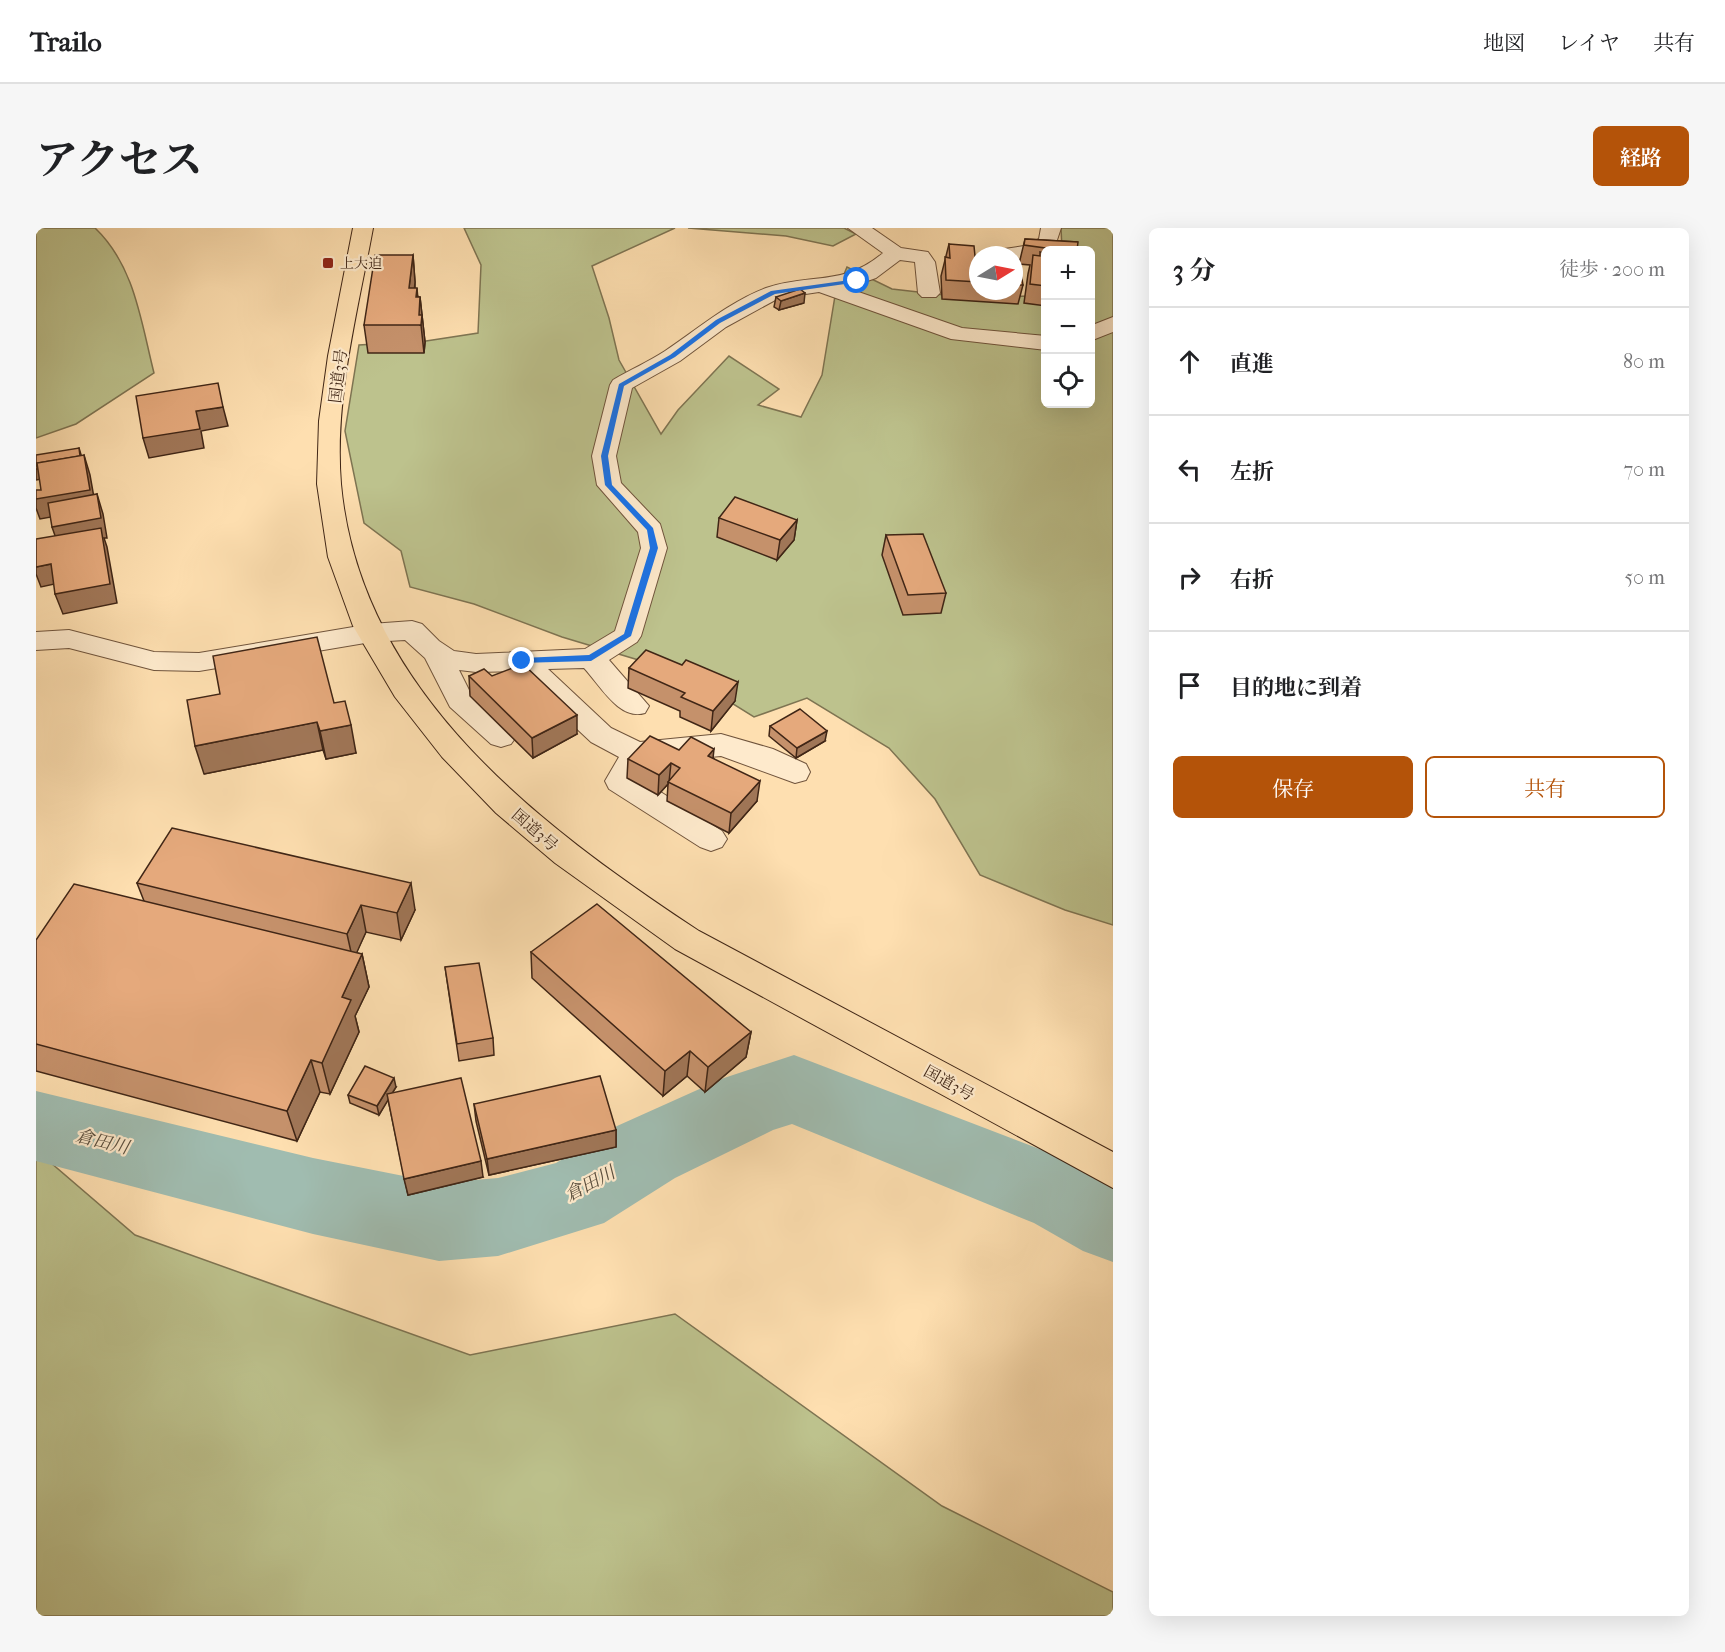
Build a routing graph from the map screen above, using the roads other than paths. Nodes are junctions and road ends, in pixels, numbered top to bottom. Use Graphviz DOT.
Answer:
graph roads {
  1 [pos="363,228"];
  2 [pos="858,228"];
  3 [pos="1051,228"];
  4 [pos="1023,252"];
  5 [pos="896,253"];
  6 [pos="921,256"];
  7 [pos="944,256"];
  8 [pos="820,285"];
  9 [pos="930,293"];
  10 [pos="1113,324"];
  11 [pos="1095,333"];
  12 [pos="1041,342"];
  13 [pos="371,633"];
  14 [pos="36,641"];
  15 [pos="436,652"];
  16 [pos="591,658"];
  17 [pos="522,661"];
  18 [pos="635,706"];
  19 [pos="501,738"];
  20 [pos="636,753"];
  21 [pos="795,772"];
  22 [pos="711,839"];
  23 [pos="1113,1171"];
  1 -- 13 [label="highway, 国道3号"];
  2 -- 5 [label="street"];
  3 -- 4 [label="street"];
  5 -- 6 [label="street"];
  5 -- 8 [label="street"];
  6 -- 7 [label="street"];
  6 -- 9 [label="street"];
  8 -- 12 [label="street"];
  8 -- 16 [label="street"];
  10 -- 11 [label="street"];
  13 -- 14 [label="street"];
  13 -- 15 [label="street"];
  13 -- 23 [label="highway, 国道3号"];
  15 -- 17 [label="street"];
  15 -- 19 [label="street"];
  16 -- 17 [label="street"];
  16 -- 18 [label="street"];
  17 -- 20 [label="street"];
  20 -- 21 [label="street"];
  20 -- 22 [label="street"];
}
